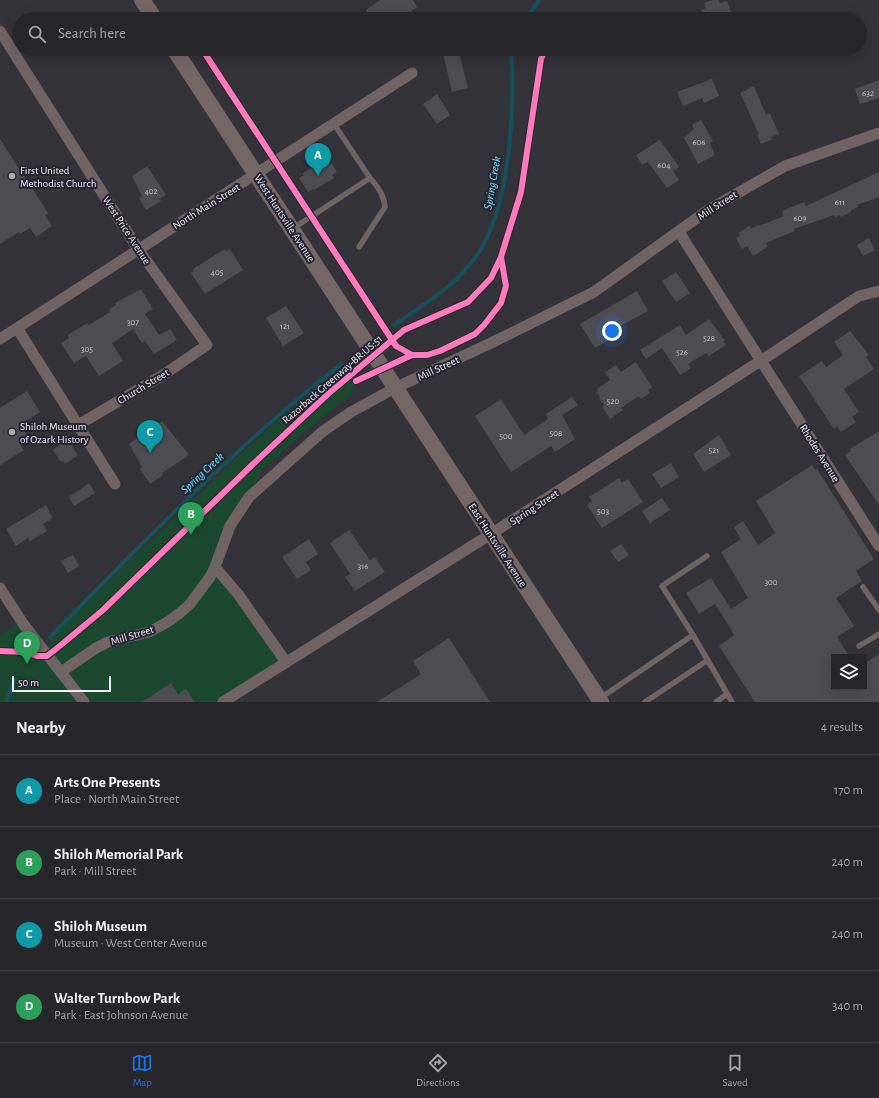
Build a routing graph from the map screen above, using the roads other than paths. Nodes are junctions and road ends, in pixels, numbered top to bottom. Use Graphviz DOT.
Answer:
graph roads {
  1 [pos="142,0"];
  2 [pos="150,12"];
  3 [pos="0,31"];
  4 [pos="12,50"];
  5 [pos="16,56"];
  6 [pos="179,56"];
  7 [pos="412,73"];
  8 [pos="334,124"];
  9 [pos="879,133"];
  10 [pos="257,173"];
  11 [pos="370,178"];
  12 [pos="292,229"];
  13 [pos="679,232"];
  14 [pos="359,247"];
  15 [pos="138,249"];
  16 [pos="879,291"];
  17 [pos="17,328"];
  18 [pos="0,339"];
  19 [pos="207,346"];
  20 [pos="762,360"];
  21 [pos="395,388"];
  22 [pos="78,425"];
  23 [pos="115,484"];
  24 [pos="491,534"];
  25 [pos="879,546"];
  26 [pos="706,556"];
  27 [pos="215,567"];
  28 [pos="863,587"];
  29 [pos="0,588"];
  30 [pos="879,610"];
  31 [pos="879,634"];
  32 [pos="693,635"];
  33 [pos="859,646"];
  34 [pos="708,660"];
  35 [pos="286,662"];
  36 [pos="61,672"];
  37 [pos="727,694"];
  38 [pos="600,700"];
  39 [pos="84,702"];
  40 [pos="223,702"];
  41 [pos="645,702"];
  42 [pos="716,702"];
  43 [pos="732,702"];
  1 -- 2 [label="main road"];
  3 -- 4 [label="street, West Price Avenue"];
  5 -- 15 [label="street, West Price Avenue"];
  6 -- 10 [label="main road, West Huntsville Avenue"];
  7 -- 8 [label="street, North Main Street"];
  8 -- 10 [label="street, North Main Street"];
  8 -- 11 [label="lane"];
  9 -- 13 [label="street, Mill Street"];
  10 -- 12 [label="main road, West Huntsville Avenue"];
  10 -- 15 [label="street, North Main Street"];
  11 -- 12 [label="lane"];
  11 -- 14 [label="lane"];
  12 -- 21 [label="main road, West Huntsville Avenue"];
  13 -- 20 [label="street, Rhodes Avenue"];
  13 -- 21 [label="street, Mill Street"];
  15 -- 17 [label="street, North Main Street"];
  15 -- 19 [label="street, West Price Avenue"];
  16 -- 20 [label="street"];
  17 -- 18 [label="street, North Main Street"];
  17 -- 22 [label="street"];
  19 -- 22 [label="street, Church Street"];
  20 -- 24 [label="street, Spring Street"];
  20 -- 25 [label="street, Rhodes Avenue"];
  21 -- 24 [label="main road, East Huntsville Avenue"];
  21 -- 27 [label="street, Mill Street"];
  22 -- 23 [label="street"];
  24 -- 35 [label="street, Spring Street"];
  24 -- 38 [label="main road, East Huntsville Avenue"];
  26 -- 32 [label="lane"];
  27 -- 35 [label="street"];
  27 -- 36 [label="street, Mill Street"];
  28 -- 30 [label="lane"];
  29 -- 36 [label="street"];
  31 -- 33 [label="lane"];
  32 -- 34 [label="lane"];
  32 -- 38 [label="lane"];
  34 -- 37 [label="lane"];
  34 -- 41 [label="lane"];
  35 -- 40 [label="street, Spring Street"];
  36 -- 39 [label="street"];
  37 -- 42 [label="lane"];
  37 -- 43 [label="lane"];
}
